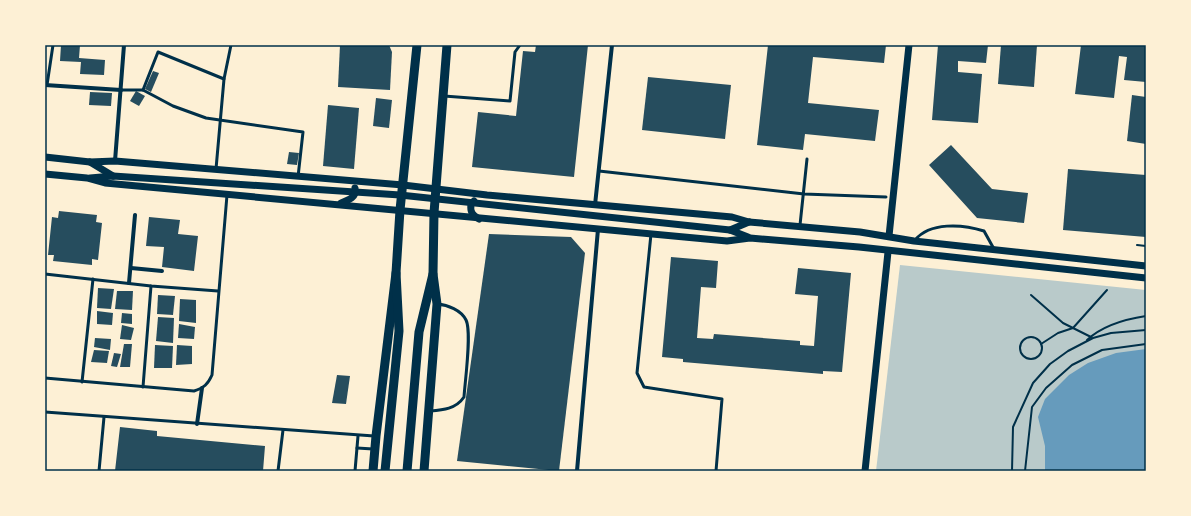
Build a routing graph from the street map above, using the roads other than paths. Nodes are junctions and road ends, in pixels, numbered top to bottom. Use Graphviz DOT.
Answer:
graph roads {
  1 [pos="53,45"];
  2 [pos="124,45"];
  3 [pos="231,45"];
  4 [pos="417,45"];
  5 [pos="447,45"];
  6 [pos="520,45"];
  7 [pos="612,45"];
  8 [pos="909,45"];
  9 [pos="224,79"];
  10 [pos="46,85"];
  11 [pos="122,90"];
  12 [pos="143,90"];
  13 [pos="443,96"];
  14 [pos="219,120"];
  15 [pos="45,157"];
  16 [pos="807,160"];
  17 [pos="115,161"];
  18 [pos="90,162"];
  19 [pos="216,169"];
  20 [pos="599,172"];
  21 [pos="45,174"];
  22 [pos="114,176"];
  23 [pos="298,177"];
  24 [pos="87,178"];
  25 [pos="348,181"];
  26 [pos="403,185"];
  27 [pos="437,189"];
  28 [pos="804,194"];
  29 [pos="227,195"];
  30 [pos="486,195"];
  31 [pos="886,197"];
  32 [pos="338,204"];
  33 [pos="596,205"];
  34 [pos="400,210"];
  35 [pos="434,213"];
  36 [pos="135,215"];
  37 [pos="480,219"];
  38 [pos="749,222"];
  39 [pos="800,225"];
  40 [pos="598,229"];
  41 [pos="730,230"];
  42 [pos="651,234"];
  43 [pos="889,236"];
  44 [pos="750,238"];
  45 [pos="914,241"];
  46 [pos="995,250"];
  47 [pos="888,252"];
  48 [pos="1146,266"];
  49 [pos="130,268"];
  50 [pos="162,271"];
  51 [pos="396,273"];
  52 [pos="45,274"];
  53 [pos="433,274"];
  54 [pos="1146,278"];
  55 [pos="93,280"];
  56 [pos="129,283"];
  57 [pos="151,286"];
  58 [pos="218,290"];
  59 [pos="437,304"];
  60 [pos="45,378"];
  61 [pos="82,382"];
  62 [pos="143,387"];
  63 [pos="202,388"];
  64 [pos="45,412"];
  65 [pos="429,412"];
  66 [pos="104,417"];
  67 [pos="197,424"];
  68 [pos="283,430"];
  69 [pos="358,436"];
  70 [pos="376,436"];
  71 [pos="357,448"];
  72 [pos="375,449"];
  73 [pos="99,471"];
  74 [pos="278,471"];
  75 [pos="355,471"];
  76 [pos="374,471"];
  77 [pos="385,471"];
  78 [pos="407,471"];
  79 [pos="424,471"];
  80 [pos="577,471"];
  81 [pos="716,471"];
  82 [pos="865,471"];
  1 -- 10 [label="lane"];
  2 -- 11 [label="street"];
  3 -- 9 [label="lane"];
  4 -- 26 [label="main road"];
  5 -- 13 [label="main road"];
  6 -- 13 [label="lane"];
  7 -- 20 [label="street"];
  8 -- 43 [label="street"];
  9 -- 12 [label="lane"];
  9 -- 14 [label="lane"];
  10 -- 11 [label="street"];
  11 -- 12 [label="lane"];
  11 -- 17 [label="street"];
  12 -- 14 [label="lane"];
  13 -- 27 [label="main road"];
  14 -- 19 [label="lane"];
  14 -- 23 [label="lane"];
  15 -- 18 [label="street"];
  16 -- 28 [label="lane"];
  17 -- 18 [label="street"];
  17 -- 19 [label="street"];
  18 -- 22 [label="street"];
  19 -- 23 [label="street"];
  20 -- 28 [label="lane"];
  20 -- 33 [label="street"];
  21 -- 24 [label="street"];
  22 -- 24 [label="street"];
  22 -- 41 [label="street"];
  23 -- 25 [label="street"];
  24 -- 29 [label="street"];
  25 -- 26 [label="street"];
  25 -- 32 [label="street"];
  26 -- 27 [label="street"];
  26 -- 34 [label="main road"];
  27 -- 30 [label="street"];
  27 -- 35 [label="main road"];
  28 -- 31 [label="lane"];
  28 -- 39 [label="lane"];
  29 -- 32 [label="street"];
  29 -- 58 [label="lane"];
  30 -- 33 [label="street"];
  30 -- 37 [label="street"];
  32 -- 34 [label="street"];
  33 -- 38 [label="street"];
  34 -- 35 [label="street"];
  34 -- 51 [label="main road"];
  35 -- 37 [label="street"];
  35 -- 53 [label="main road"];
  36 -- 49 [label="street"];
  37 -- 40 [label="street"];
  38 -- 39 [label="street"];
  38 -- 41 [label="street"];
  39 -- 43 [label="street"];
  40 -- 42 [label="street"];
  40 -- 80 [label="street"];
  41 -- 44 [label="street"];
  42 -- 44 [label="street"];
  42 -- 81 [label="lane"];
  43 -- 45 [label="street"];
  44 -- 47 [label="street"];
  45 -- 46 [label="street"];
  45 -- 46 [label="lane"];
  46 -- 48 [label="street"];
  47 -- 54 [label="street"];
  47 -- 82 [label="street"];
  49 -- 50 [label="street"];
  49 -- 56 [label="street"];
  51 -- 70 [label="main road"];
  51 -- 77 [label="main road"];
  52 -- 55 [label="lane"];
  53 -- 59 [label="main road"];
  53 -- 78 [label="main road"];
  55 -- 56 [label="lane"];
  55 -- 61 [label="lane"];
  56 -- 57 [label="lane"];
  57 -- 58 [label="lane"];
  57 -- 62 [label="lane"];
  58 -- 63 [label="lane"];
  59 -- 65 [label="main road"];
  59 -- 65 [label="lane"];
  60 -- 61 [label="lane"];
  61 -- 62 [label="lane"];
  62 -- 63 [label="lane"];
  63 -- 67 [label="street"];
  64 -- 66 [label="lane"];
  65 -- 79 [label="main road"];
  66 -- 67 [label="lane"];
  66 -- 73 [label="lane"];
  67 -- 68 [label="lane"];
  68 -- 69 [label="lane"];
  68 -- 74 [label="lane"];
  69 -- 70 [label="lane"];
  69 -- 71 [label="lane"];
  70 -- 72 [label="main road"];
  71 -- 72 [label="lane"];
  71 -- 75 [label="lane"];
  72 -- 76 [label="main road"];
}
